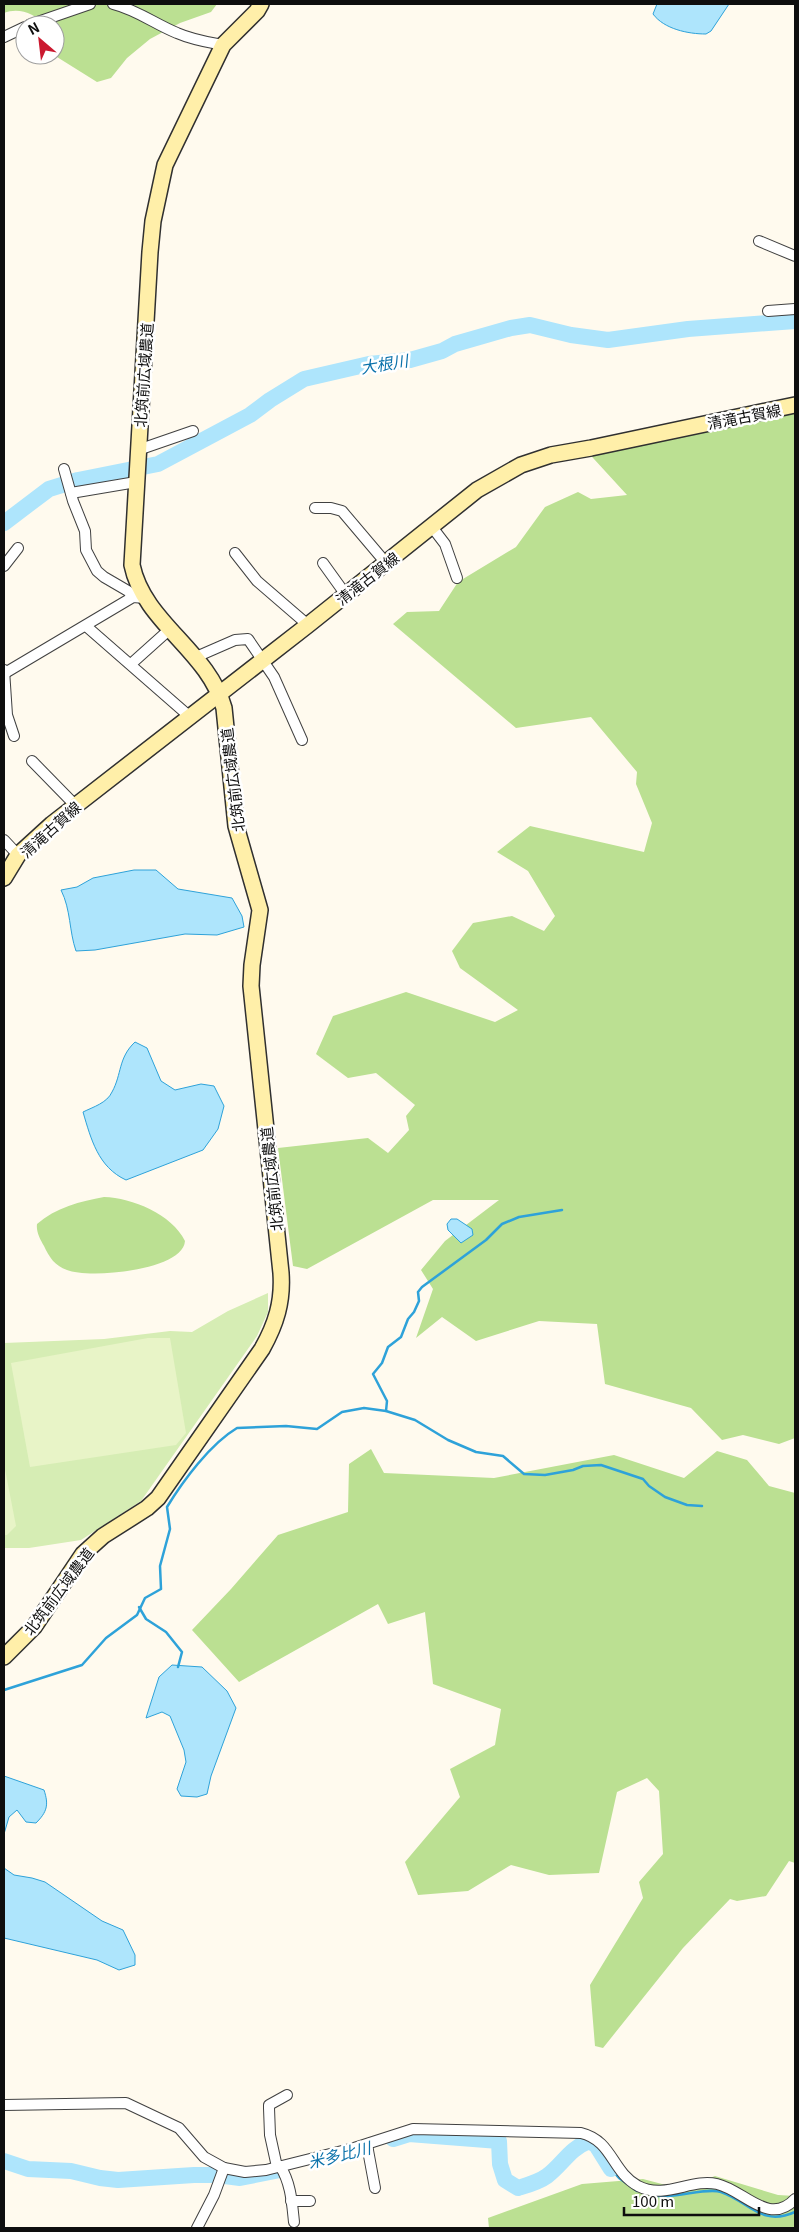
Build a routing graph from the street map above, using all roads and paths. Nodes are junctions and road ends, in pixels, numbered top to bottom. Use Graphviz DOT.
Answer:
graph roads {
  1 [pos="90,4"];
  2 [pos="113,4"];
  3 [pos="261,4"];
  4 [pos="58,15"];
  5 [pos="223,44"];
  6 [pos="758,241"];
  7 [pos="795,256"];
  8 [pos="795,309"];
  9 [pos="768,311"];
  10 [pos="795,405"];
  11 [pos="193,431"];
  12 [pos="138,450"];
  13 [pos="64,468"];
  14 [pos="136,478"];
  15 [pos="71,493"];
  16 [pos="315,508"];
  17 [pos="432,527"];
  18 [pos="18,548"];
  19 [pos="235,553"];
  20 [pos="323,563"];
  21 [pos="386,563"];
  22 [pos="4,566"];
  23 [pos="457,578"];
  24 [pos="346,595"];
  25 [pos="139,597"];
  26 [pos="308,625"];
  27 [pos="86,626"];
  28 [pos="170,628"];
  29 [pos="196,658"];
  30 [pos="263,660"];
  31 [pos="131,664"];
  32 [pos="4,672"];
  33 [pos="220,693"];
  34 [pos="190,716"];
  35 [pos="14,736"];
  36 [pos="302,740"];
  37 [pos="32,761"];
  38 [pos="75,805"];
  39 [pos="4,840"];
  40 [pos="18,855"];
  41 [pos="4,878"];
  42 [pos="4,1657"];
  43 [pos="287,2095"];
  44 [pos="4,2105"];
  45 [pos="367,2144"];
  46 [pos="278,2167"];
  47 [pos="224,2168"];
  48 [pos="375,2188"];
  49 [pos="795,2199"];
  50 [pos="291,2201"];
  51 [pos="310,2201"];
  52 [pos="294,2222"];
  53 [pos="197,2228"];
  1 -- 4 [label="street"];
  2 -- 5 [label="street"];
  3 -- 5 [label="street, 北筑前広域農道"];
  5 -- 12 [label="street, 北筑前広域農道"];
  6 -- 7 [label="street"];
  8 -- 9 [label="street"];
  10 -- 17 [label="street, 清滝古賀線"];
  11 -- 12 [label="street"];
  12 -- 14 [label="street, 北筑前広域農道"];
  13 -- 15 [label="street"];
  14 -- 15 [label="street"];
  14 -- 25 [label="street, 北筑前広域農道"];
  15 -- 25 [label="street"];
  16 -- 21 [label="street"];
  17 -- 21 [label="street, 清滝古賀線"];
  17 -- 23 [label="street"];
  18 -- 22 [label="street"];
  19 -- 26 [label="street"];
  20 -- 24 [label="street"];
  21 -- 24 [label="street, 清滝古賀線"];
  24 -- 26 [label="street, 清滝古賀線"];
  25 -- 27 [label="street"];
  25 -- 28 [label="street, 北筑前広域農道"];
  26 -- 30 [label="street, 清滝古賀線"];
  27 -- 31 [label="street"];
  27 -- 32 [label="street"];
  28 -- 29 [label="street, 北筑前広域農道"];
  28 -- 31 [label="street"];
  29 -- 30 [label="street"];
  29 -- 33 [label="street, 北筑前広域農道"];
  30 -- 33 [label="street, 清滝古賀線"];
  30 -- 36 [label="street"];
  31 -- 34 [label="street"];
  32 -- 35 [label="street"];
  33 -- 34 [label="street, 清滝古賀線"];
  33 -- 42 [label="street, 北筑前広域農道"];
  34 -- 38 [label="street, 清滝古賀線"];
  37 -- 38 [label="street"];
  38 -- 40 [label="street, 清滝古賀線"];
  39 -- 40 [label="street"];
  40 -- 41 [label="street, 清滝古賀線"];
  43 -- 46 [label="street"];
  44 -- 47 [label="street"];
  45 -- 46 [label="street"];
  45 -- 48 [label="street"];
  45 -- 49 [label="street"];
  46 -- 47 [label="street"];
  46 -- 50 [label="street"];
  47 -- 53 [label="street"];
  50 -- 51 [label="street"];
  50 -- 52 [label="street"];
}
